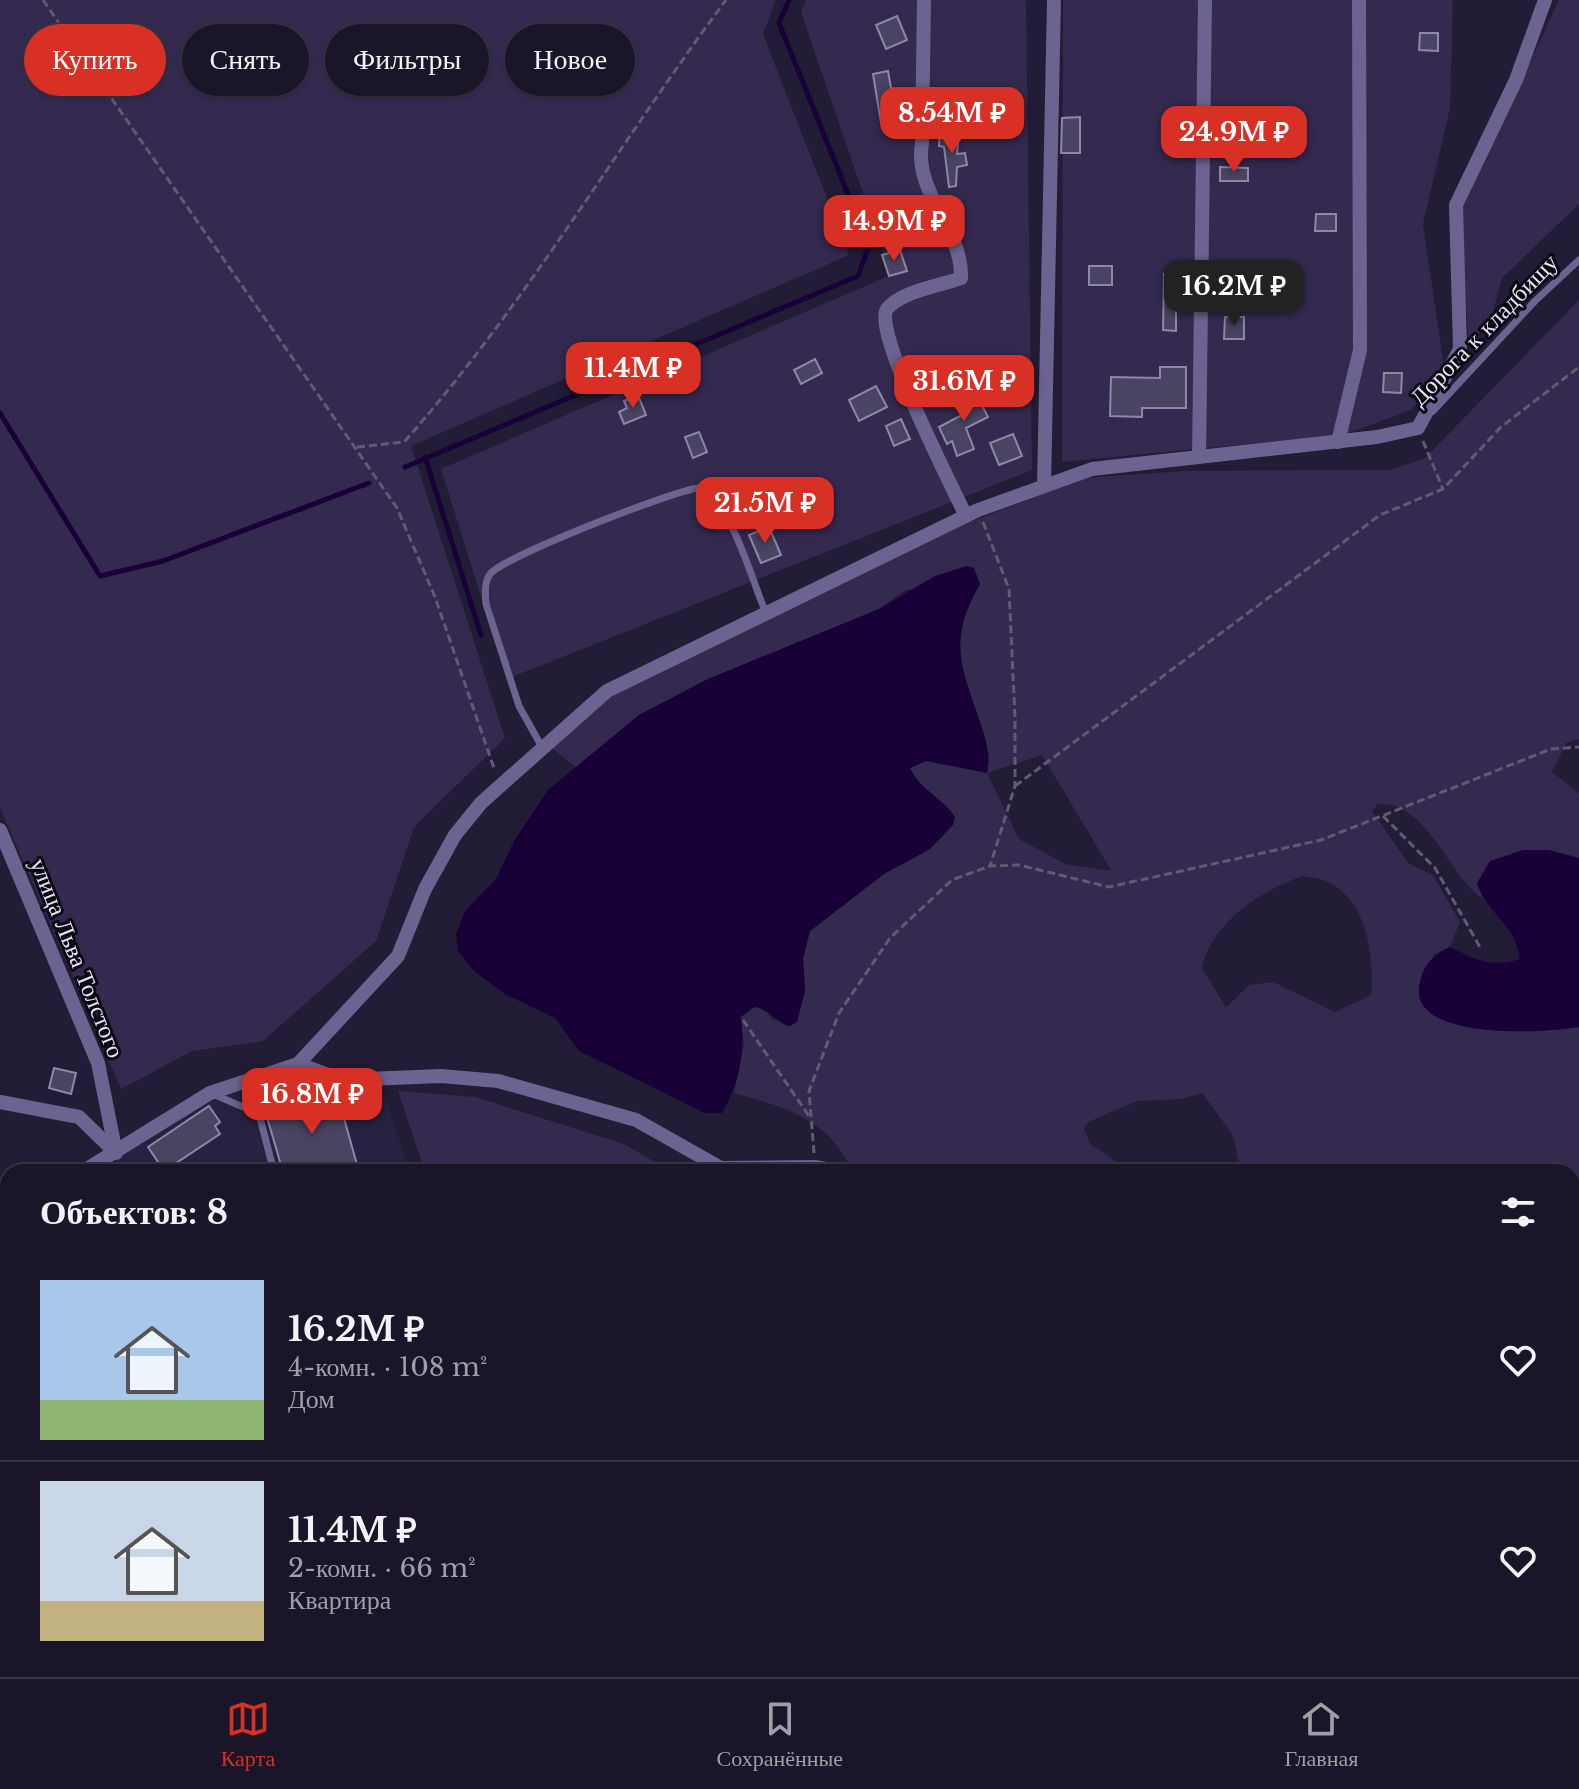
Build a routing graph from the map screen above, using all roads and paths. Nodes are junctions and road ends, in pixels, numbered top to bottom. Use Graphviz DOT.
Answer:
graph roads {
  1 [pos="43,0"];
  2 [pos="726,0"];
  3 [pos="924,0"];
  4 [pos="1054,0"];
  5 [pos="1205,0"];
  6 [pos="1359,0"];
  7 [pos="1545,0"];
  8 [pos="1579,260"];
  9 [pos="1579,367"];
  10 [pos="1418,428"];
  11 [pos="1338,442"];
  12 [pos="357,447"];
  13 [pos="1199,457"];
  14 [pos="1044,486"];
  15 [pos="1443,489"];
  16 [pos="972,513"];
  17 [pos="766,613"];
  18 [pos="1579,747"];
  19 [pos="543,749"];
  20 [pos="1015,786"];
  21 [pos="502,787"];
  22 [pos="1383,816"];
  23 [pos="0,830"];
  24 [pos="5,848"];
  25 [pos="990,866"];
  26 [pos="1481,949"];
  27 [pos="743,1020"];
  28 [pos="298,1064"];
  29 [pos="210,1093"];
  30 [pos="0,1102"];
  31 [pos="811,1120"];
  32 [pos="116,1153"];
  33 [pos="96,1164"];
  34 [pos="272,1164"];
  35 [pos="714,1164"];
  36 [pos="815,1164"];
  1 -- 12 [label="path"];
  2 -- 12 [label="path"];
  3 -- 16 [label="street"];
  4 -- 14 [label="street"];
  5 -- 13 [label="street"];
  6 -- 11 [label="street"];
  7 -- 10 [label="street"];
  8 -- 10 [label="lane, Дорога к кладбищу"];
  9 -- 15 [label="path"];
  10 -- 11 [label="street"];
  10 -- 15 [label="path"];
  11 -- 13 [label="street"];
  12 -- 21 [label="path"];
  13 -- 14 [label="street"];
  14 -- 16 [label="street"];
  15 -- 20 [label="path"];
  16 -- 17 [label="street"];
  16 -- 20 [label="path"];
  17 -- 19 [label="street"];
  17 -- 19 [label="lane"];
  18 -- 22 [label="path"];
  19 -- 21 [label="street"];
  20 -- 25 [label="path"];
  21 -- 28 [label="street"];
  22 -- 25 [label="path"];
  22 -- 26 [label="path"];
  23 -- 24 [label="street, улица Льва Толстого"];
  24 -- 32 [label="street, улица Льва Толстого"];
  25 -- 31 [label="path"];
  27 -- 31 [label="path"];
  28 -- 29 [label="street"];
  28 -- 35 [label="street"];
  29 -- 32 [label="street"];
  29 -- 34 [label="lane"];
  30 -- 32 [label="street"];
  31 -- 36 [label="path"];
  32 -- 33 [label="street"];
}
